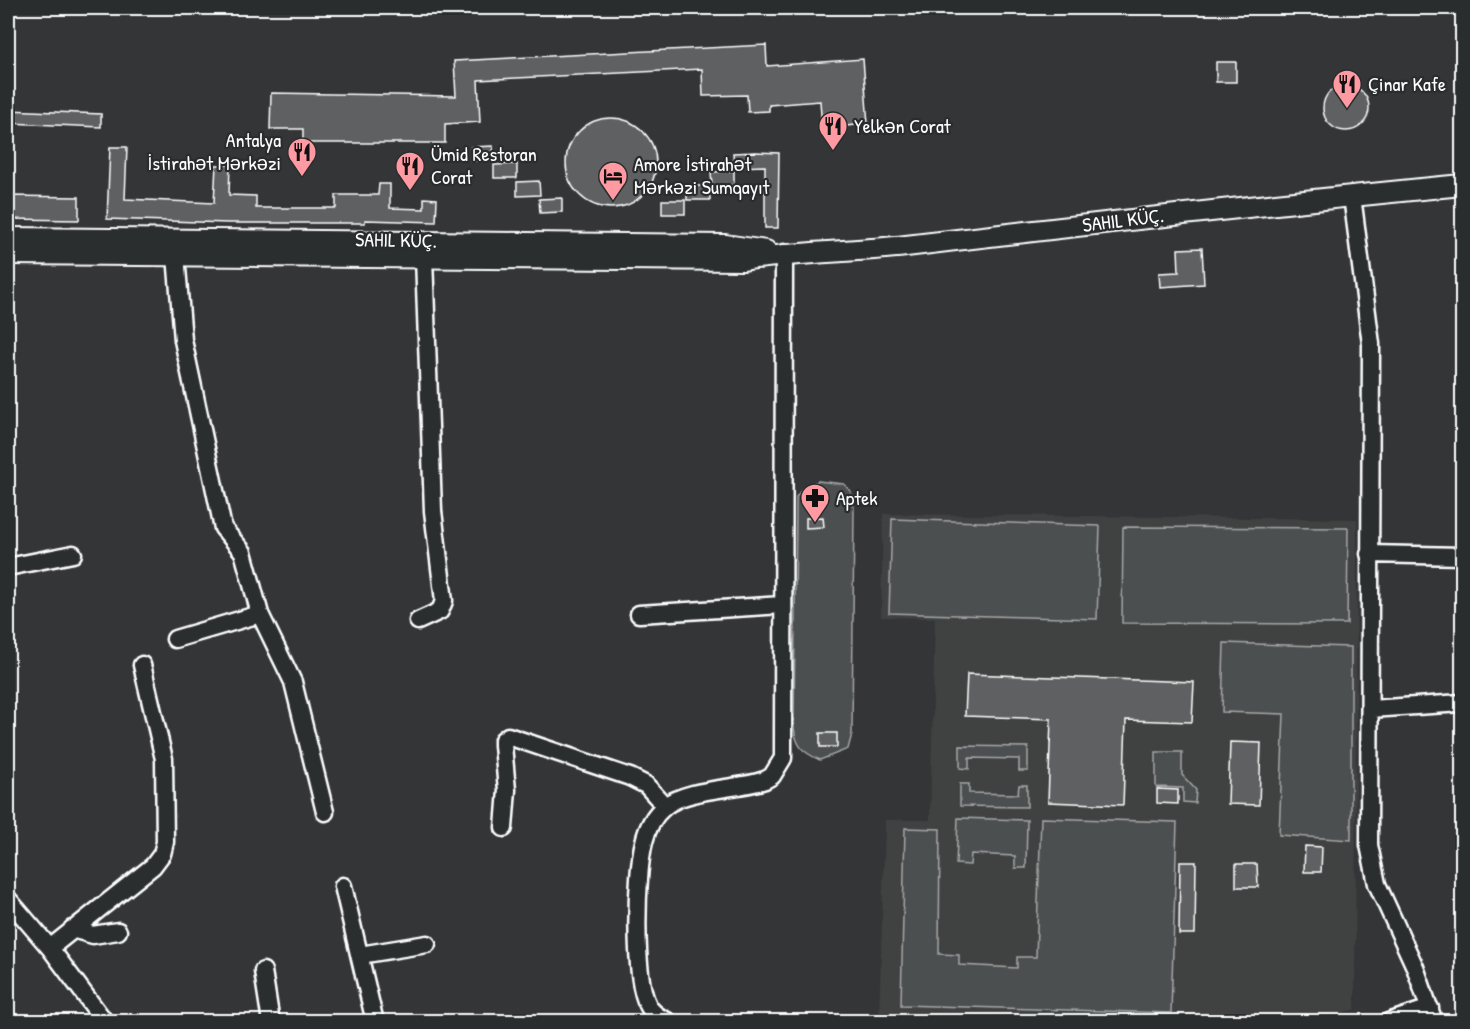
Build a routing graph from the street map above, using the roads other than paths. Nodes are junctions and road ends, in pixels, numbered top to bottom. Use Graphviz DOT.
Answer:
graph roads {
  1 [pos="1462,185"];
  2 [pos="1352,196"];
  3 [pos="8,237"];
  4 [pos="8,254"];
  5 [pos="784,254"];
  6 [pos="176,255"];
  7 [pos="424,257"];
  8 [pos="74,554"];
  9 [pos="1369,554"];
  10 [pos="1462,556"];
  11 [pos="8,567"];
  12 [pos="782,605"];
  13 [pos="260,614"];
  14 [pos="639,614"];
  15 [pos="418,621"];
  16 [pos="175,639"];
  17 [pos="142,665"];
  18 [pos="1462,703"];
  19 [pos="1370,709"];
  20 [pos="665,806"];
  21 [pos="325,812"];
  22 [pos="504,828"];
  23 [pos="343,886"];
  24 [pos="8,899"];
  25 [pos="72,929"];
  26 [pos="118,931"];
  27 [pos="427,944"];
  28 [pos="50,948"];
  29 [pos="360,955"];
  30 [pos="263,971"];
  31 [pos="1432,1015"];
  32 [pos="646,1017"];
  33 [pos="105,1022"];
  34 [pos="271,1022"];
  35 [pos="375,1022"];
  36 [pos="669,1022"];
  37 [pos="1388,1022"];
  1 -- 2 [label="main road, SAHIL KÜÇ."];
  2 -- 5 [label="main road, SAHIL KÜÇ."];
  2 -- 9 [label="street"];
  3 -- 5 [label="main road, SAHIL KÜÇ."];
  4 -- 6 [label="main road, SAHIL KÜÇ."];
  5 -- 7 [label="main road, SAHIL KÜÇ."];
  5 -- 12 [label="street"];
  6 -- 7 [label="main road, SAHIL KÜÇ."];
  6 -- 13 [label="street"];
  7 -- 15 [label="street"];
  8 -- 11 [label="street"];
  9 -- 10 [label="street"];
  9 -- 19 [label="street"];
  12 -- 14 [label="street"];
  12 -- 20 [label="street"];
  13 -- 16 [label="street"];
  13 -- 21 [label="street"];
  17 -- 25 [label="street"];
  18 -- 19 [label="street"];
  19 -- 31 [label="street"];
  20 -- 22 [label="street"];
  20 -- 32 [label="street"];
  23 -- 29 [label="street"];
  24 -- 28 [label="street"];
  25 -- 26 [label="street"];
  25 -- 28 [label="street"];
  27 -- 29 [label="street"];
  28 -- 33 [label="street"];
  29 -- 35 [label="street"];
  30 -- 34 [label="street"];
  31 -- 37 [label="street"];
  32 -- 36 [label="street"];
}
